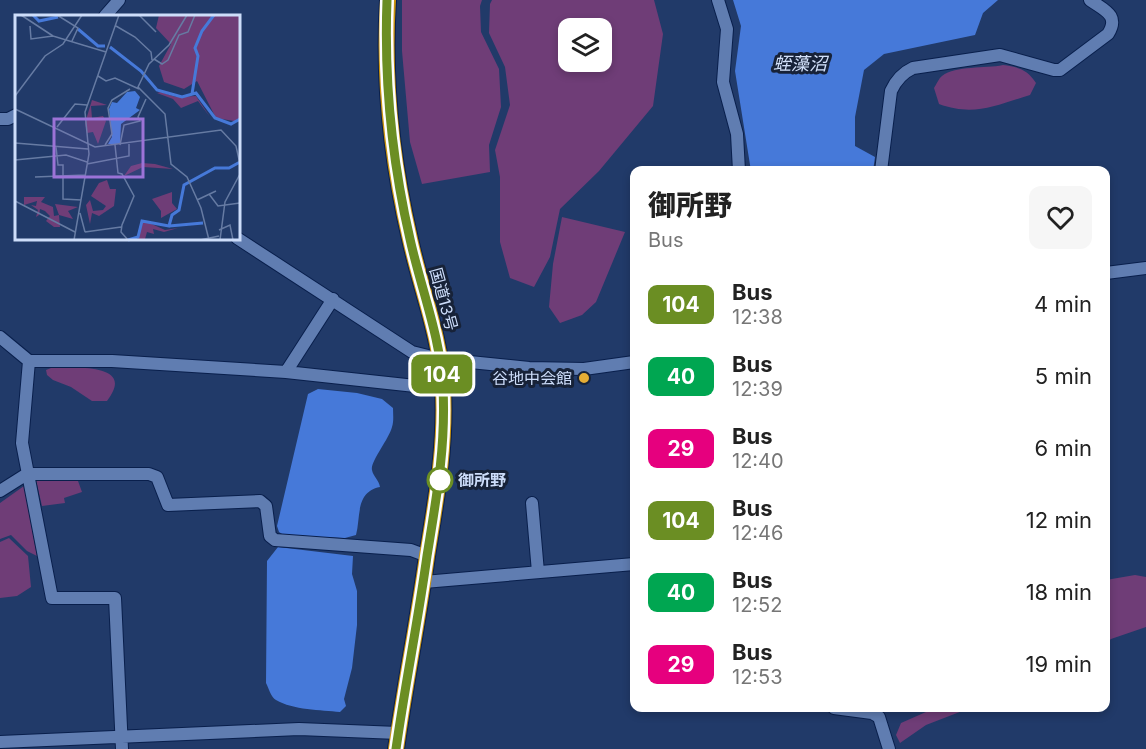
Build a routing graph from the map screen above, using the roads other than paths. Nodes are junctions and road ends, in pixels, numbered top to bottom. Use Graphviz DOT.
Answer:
graph roads {
  1 [pos="119,0"];
  2 [pos="387,0"];
  3 [pos="718,0"];
  4 [pos="1090,0"];
  5 [pos="106,15"];
  6 [pos="15,116"];
  7 [pos="0,119"];
  8 [pos="739,166"];
  9 [pos="881,166"];
  10 [pos="240,240"];
  11 [pos="1146,268"];
  12 [pos="1110,272"];
  13 [pos="333,299"];
  14 [pos="0,337"];
  15 [pos="440,359"];
  16 [pos="29,361"];
  17 [pos="630,363"];
  18 [pos="286,372"];
  19 [pos="443,389"];
  20 [pos="27,474"];
  21 [pos="0,491"];
  22 [pos="532,503"];
  23 [pos="427,556"];
  24 [pos="630,564"];
  25 [pos="538,572"];
  26 [pos="424,582"];
  27 [pos="864,712"];
  28 [pos="397,741"];
  29 [pos="0,742"];
  30 [pos="121,743"];
  31 [pos="889,749"];
  1 -- 5 [label="street"];
  2 -- 15 [label="highway, 国道13号"];
  3 -- 8 [label="street"];
  4 -- 9 [label="street"];
  6 -- 7 [label="street"];
  10 -- 13 [label="street"];
  11 -- 12 [label="street"];
  13 -- 15 [label="street"];
  13 -- 18 [label="street"];
  14 -- 16 [label="street"];
  15 -- 17 [label="street"];
  15 -- 19 [label="highway, 国道13号"];
  16 -- 18 [label="street"];
  16 -- 20 [label="street"];
  18 -- 19 [label="street"];
  19 -- 23 [label="highway, 国道13号"];
  20 -- 21 [label="street"];
  20 -- 23 [label="street"];
  20 -- 30 [label="street"];
  22 -- 25 [label="street"];
  23 -- 26 [label="highway, 国道13号"];
  24 -- 25 [label="street"];
  25 -- 26 [label="street"];
  26 -- 28 [label="highway, 国道13号"];
  27 -- 31 [label="street"];
  28 -- 30 [label="street"];
  29 -- 30 [label="street"];
}
